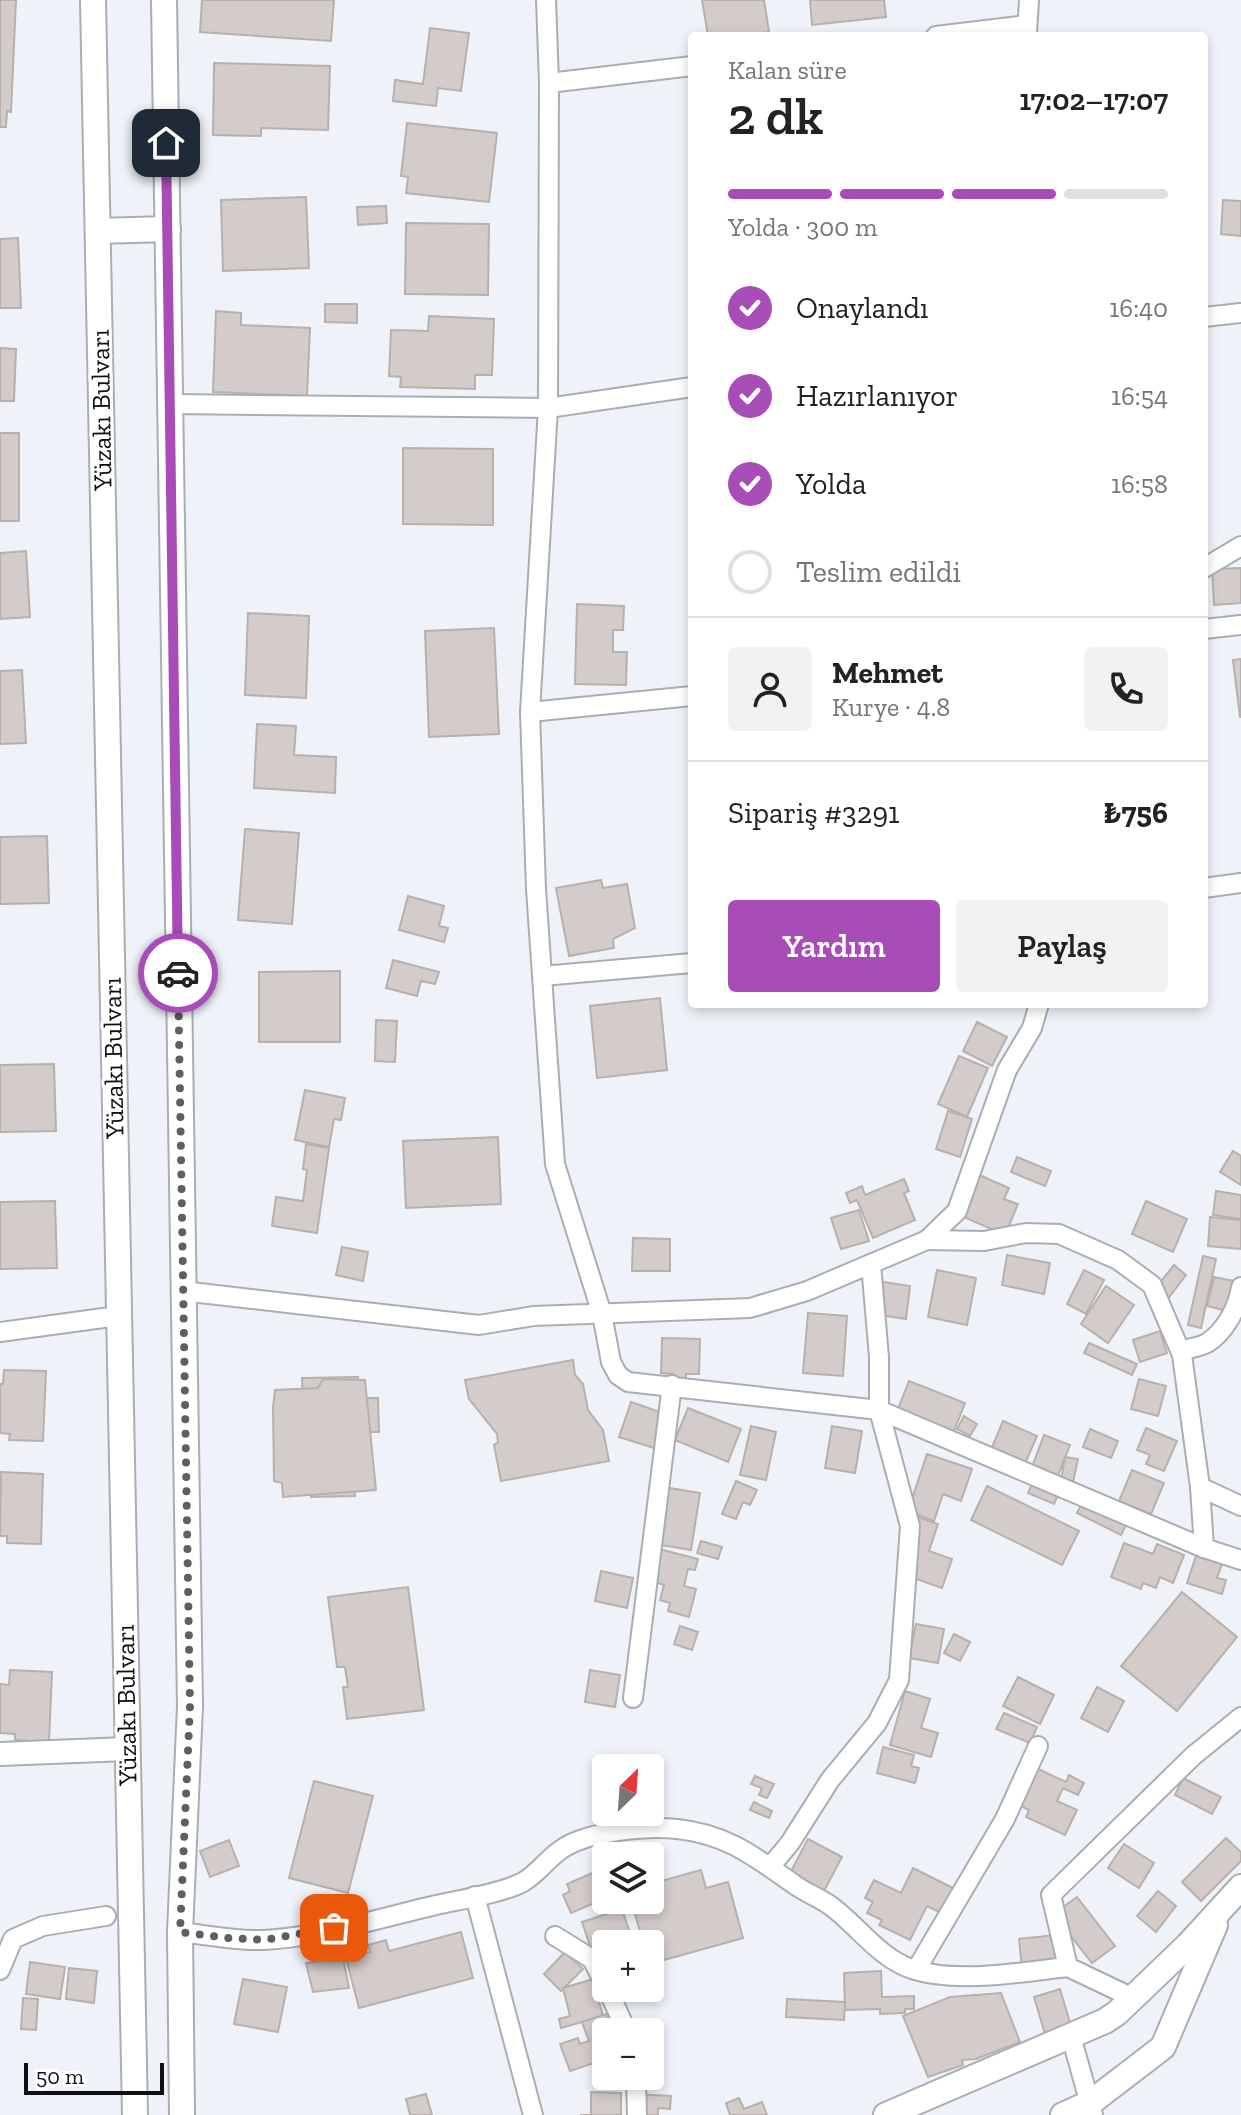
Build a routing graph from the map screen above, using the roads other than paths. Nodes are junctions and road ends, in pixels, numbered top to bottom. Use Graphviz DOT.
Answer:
graph roads {
  1 [pos="93,0"];
  2 [pos="164,0"];
  3 [pos="546,0"];
  4 [pos="1029,0"];
  5 [pos="1027,30"];
  6 [pos="997,32"];
  7 [pos="688,66"];
  8 [pos="549,83"];
  9 [pos="168,229"];
  10 [pos="98,231"];
  11 [pos="1241,313"];
  12 [pos="1208,317"];
  13 [pos="688,388"];
  14 [pos="171,404"];
  15 [pos="548,408"];
  16 [pos="1241,546"];
  17 [pos="1208,566"];
  18 [pos="1241,625"];
  19 [pos="1208,629"];
  20 [pos="688,696"];
  21 [pos="530,712"];
  22 [pos="1241,883"];
  23 [pos="1208,887"];
  24 [pos="688,963"];
  25 [pos="542,976"];
  26 [pos="1038,1008"];
  27 [pos="927,1240"];
  28 [pos="871,1264"];
  29 [pos="1241,1287"];
  30 [pos="182,1291"];
  31 [pos="602,1314"];
  32 [pos="118,1316"];
  33 [pos="0,1332"];
  34 [pos="1181,1351"];
  35 [pos="672,1385"];
  36 [pos="879,1410"];
  37 [pos="1200,1487"];
  38 [pos="1241,1506"];
  39 [pos="1204,1548"];
  40 [pos="1241,1560"];
  41 [pos="633,1698"];
  42 [pos="1241,1717"];
  43 [pos="1038,1746"];
  44 [pos="127,1749"];
  45 [pos="0,1754"];
  46 [pos="770,1867"];
  47 [pos="1241,1887"];
  48 [pos="475,1896"];
  49 [pos="1224,1905"];
  50 [pos="106,1916"];
  51 [pos="180,1932"];
  52 [pos="555,1936"];
  53 [pos="592,1959"];
  54 [pos="1068,1967"];
  55 [pos="0,1970"];
  56 [pos="916,1970"];
  57 [pos="1133,1998"];
  58 [pos="1071,2036"];
  59 [pos="636,2090"];
  60 [pos="1092,2109"];
  61 [pos="135,2115"];
  62 [pos="182,2115"];
  63 [pos="533,2115"];
  64 [pos="637,2115"];
  65 [pos="886,2115"];
  66 [pos="1063,2115"];
  1 -- 10 [label="main road, Yüzakı Bulvarı"];
  2 -- 9 [label="main road"];
  3 -- 8 [label="street"];
  4 -- 5 [label="street"];
  5 -- 6 [label="street"];
  7 -- 8 [label="street"];
  8 -- 15 [label="street"];
  9 -- 10 [label="main road"];
  9 -- 14 [label="main road"];
  10 -- 32 [label="main road, Yüzakı Bulvarı"];
  11 -- 12 [label="street"];
  13 -- 15 [label="street"];
  14 -- 15 [label="street"];
  14 -- 30 [label="main road"];
  15 -- 21 [label="street"];
  16 -- 17 [label="street"];
  18 -- 19 [label="street"];
  20 -- 21 [label="street"];
  21 -- 25 [label="street"];
  22 -- 23 [label="street"];
  24 -- 25 [label="street"];
  25 -- 31 [label="street"];
  26 -- 27 [label="street"];
  27 -- 28 [label="street"];
  27 -- 34 [label="street"];
  28 -- 31 [label="street"];
  28 -- 36 [label="street"];
  29 -- 34 [label="street"];
  30 -- 31 [label="street"];
  30 -- 51 [label="main road"];
  31 -- 35 [label="street"];
  32 -- 33 [label="street"];
  32 -- 44 [label="main road, Yüzakı Bulvarı"];
  34 -- 37 [label="street"];
  35 -- 36 [label="street"];
  35 -- 41 [label="street"];
  36 -- 39 [label="street"];
  36 -- 46 [label="street"];
  37 -- 38 [label="street"];
  37 -- 39 [label="street"];
  39 -- 40 [label="street"];
  42 -- 54 [label="street"];
  43 -- 56 [label="street"];
  44 -- 45 [label="street"];
  44 -- 61 [label="main road, Yüzakı Bulvarı"];
  46 -- 48 [label="street"];
  46 -- 56 [label="street"];
  47 -- 49 [label="main road"];
  48 -- 51 [label="street"];
  48 -- 63 [label="street"];
  49 -- 57 [label="main road"];
  49 -- 60 [label="main road"];
  50 -- 55 [label="street"];
  51 -- 62 [label="main road"];
  52 -- 53 [label="street"];
  54 -- 56 [label="street"];
  54 -- 57 [label="street"];
  57 -- 58 [label="main road"];
  58 -- 60 [label="street"];
  58 -- 65 [label="main road"];
  59 -- 64 [label="street"];
  60 -- 66 [label="main road"];
}
